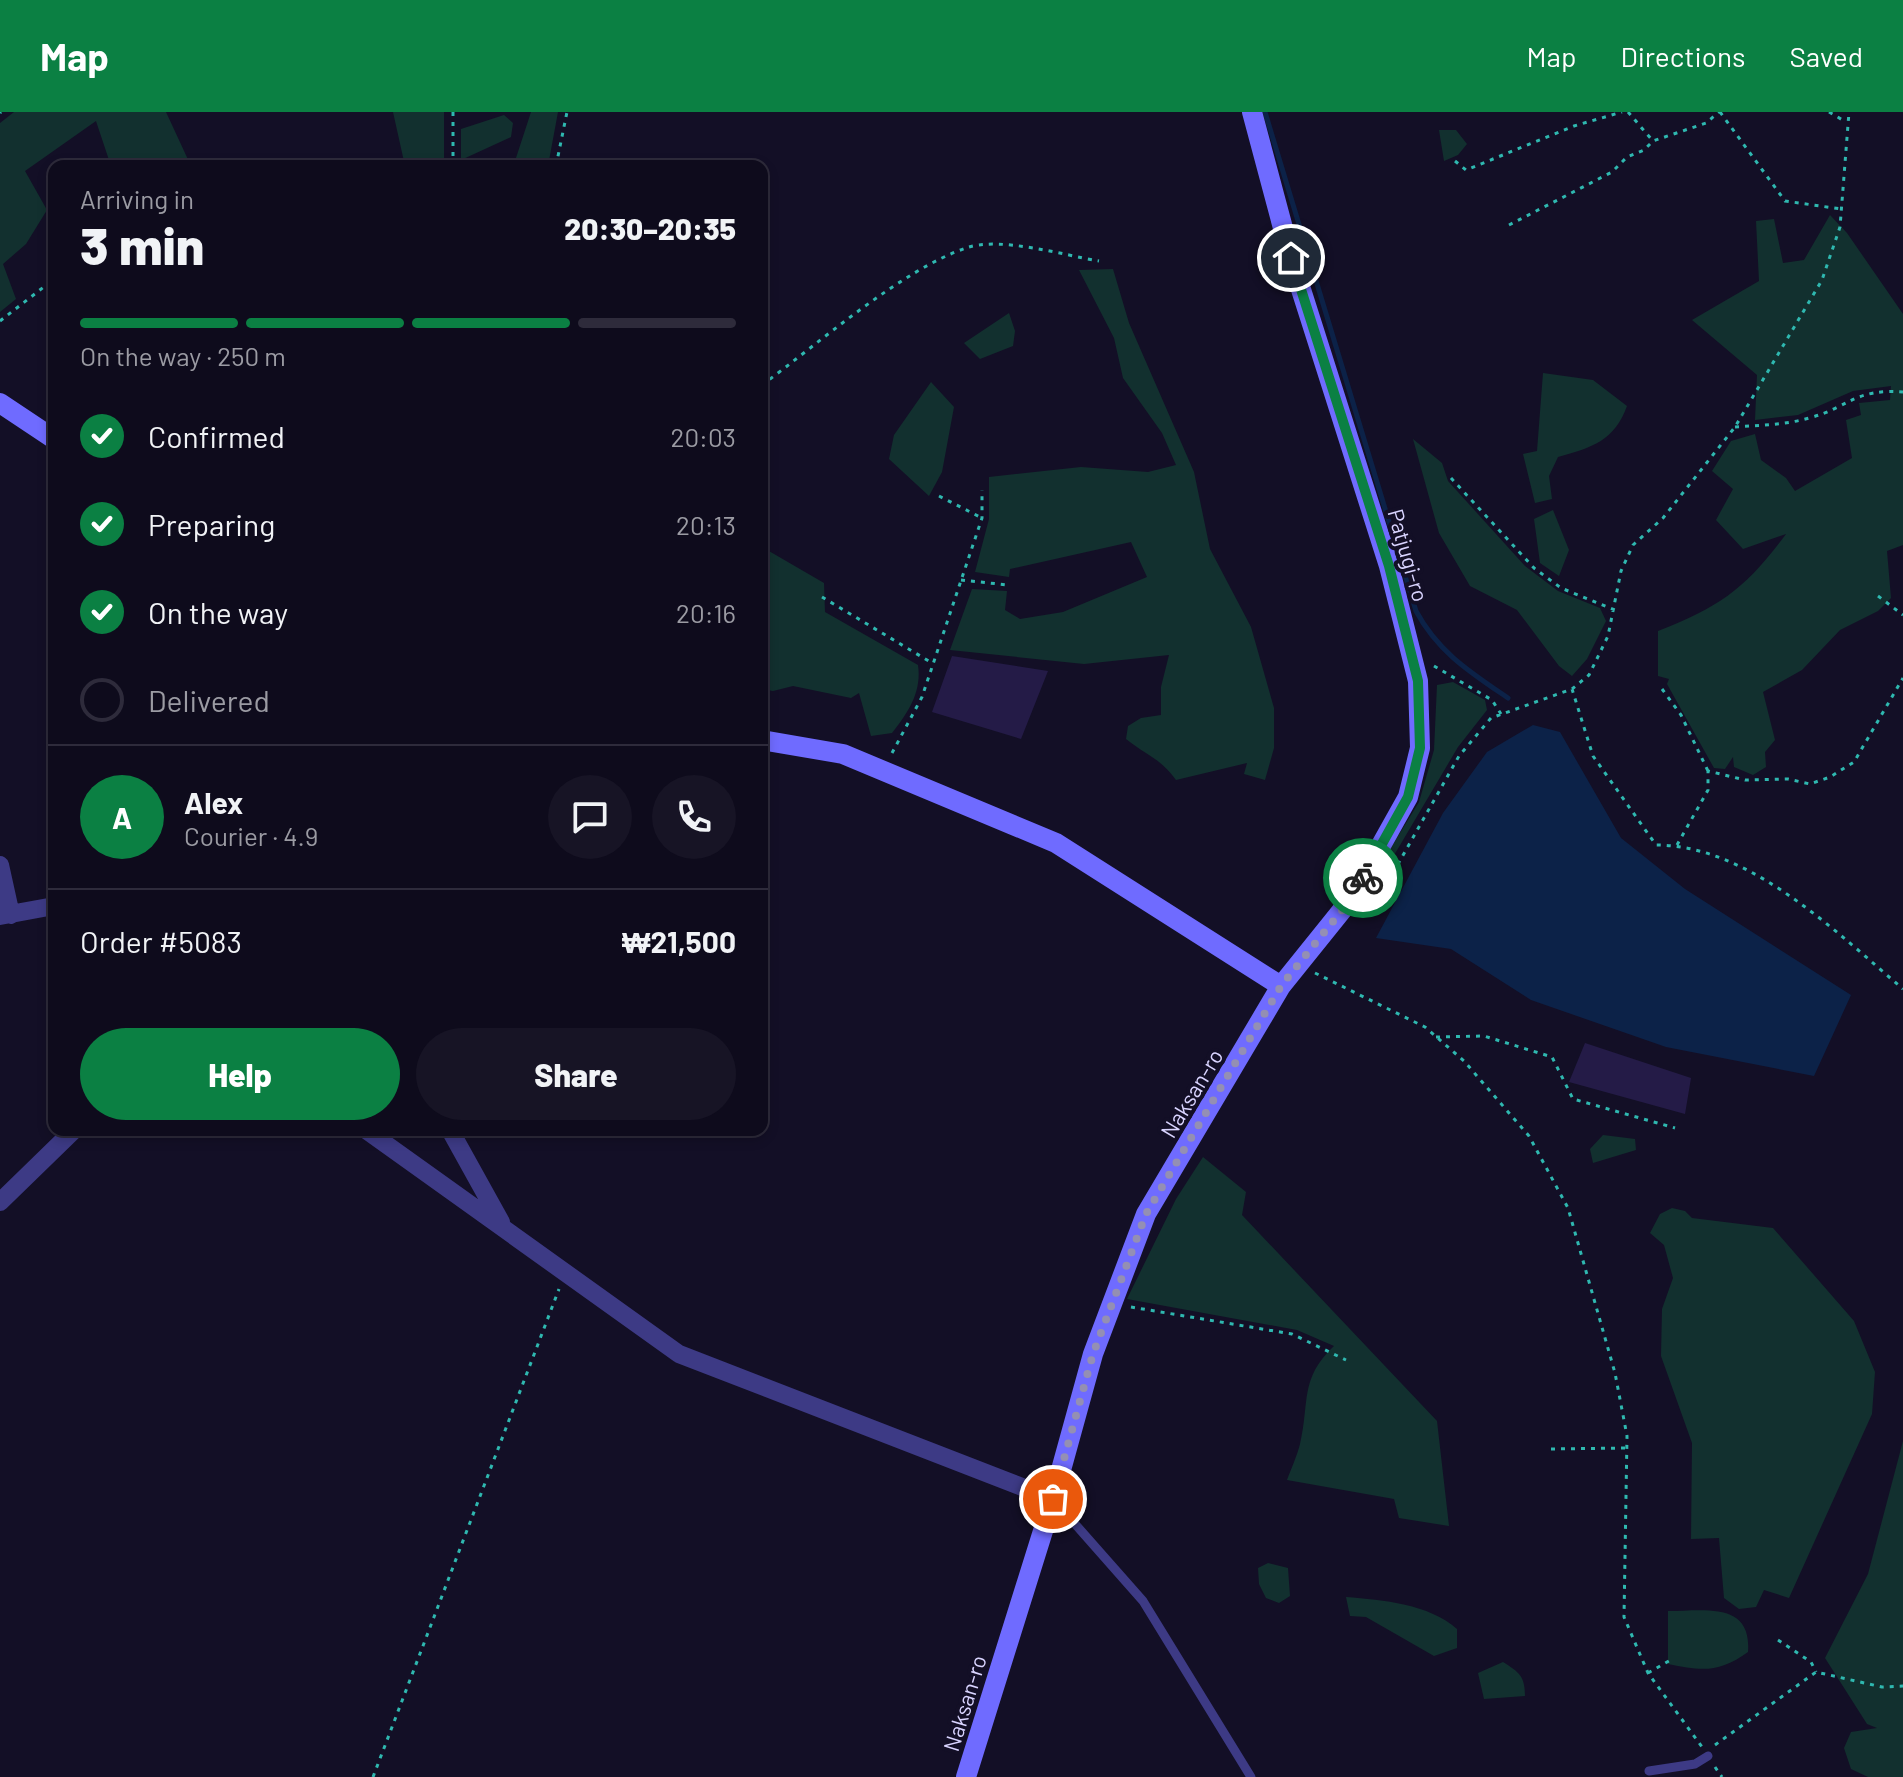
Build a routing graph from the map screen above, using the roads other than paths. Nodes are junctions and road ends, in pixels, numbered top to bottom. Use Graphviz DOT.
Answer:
graph roads {
  1 [pos="1252,112"];
  2 [pos="0,403"];
  3 [pos="48,435"];
  4 [pos="768,741"];
  5 [pos="0,865"];
  6 [pos="48,907"];
  7 [pos="6,916"];
  8 [pos="1281,986"];
  9 [pos="68,1136"];
  10 [pos="375,1136"];
  11 [pos="453,1136"];
  12 [pos="0,1202"];
  13 [pos="504,1227"];
  14 [pos="1053,1499"];
  15 [pos="1708,1756"];
  16 [pos="1649,1771"];
  17 [pos="966,1777"];
  18 [pos="1251,1777"];
  1 -- 8 [label="street, Patjugi-ro"];
  2 -- 3 [label="street"];
  4 -- 8 [label="street"];
  5 -- 7 [label="street"];
  6 -- 7 [label="street"];
  8 -- 14 [label="street, Naksan-ro"];
  9 -- 12 [label="street"];
  10 -- 13 [label="street"];
  11 -- 13 [label="street"];
  13 -- 14 [label="street"];
  14 -- 17 [label="street, Naksan-ro"];
  14 -- 18 [label="lane"];
  15 -- 16 [label="lane"];
}
